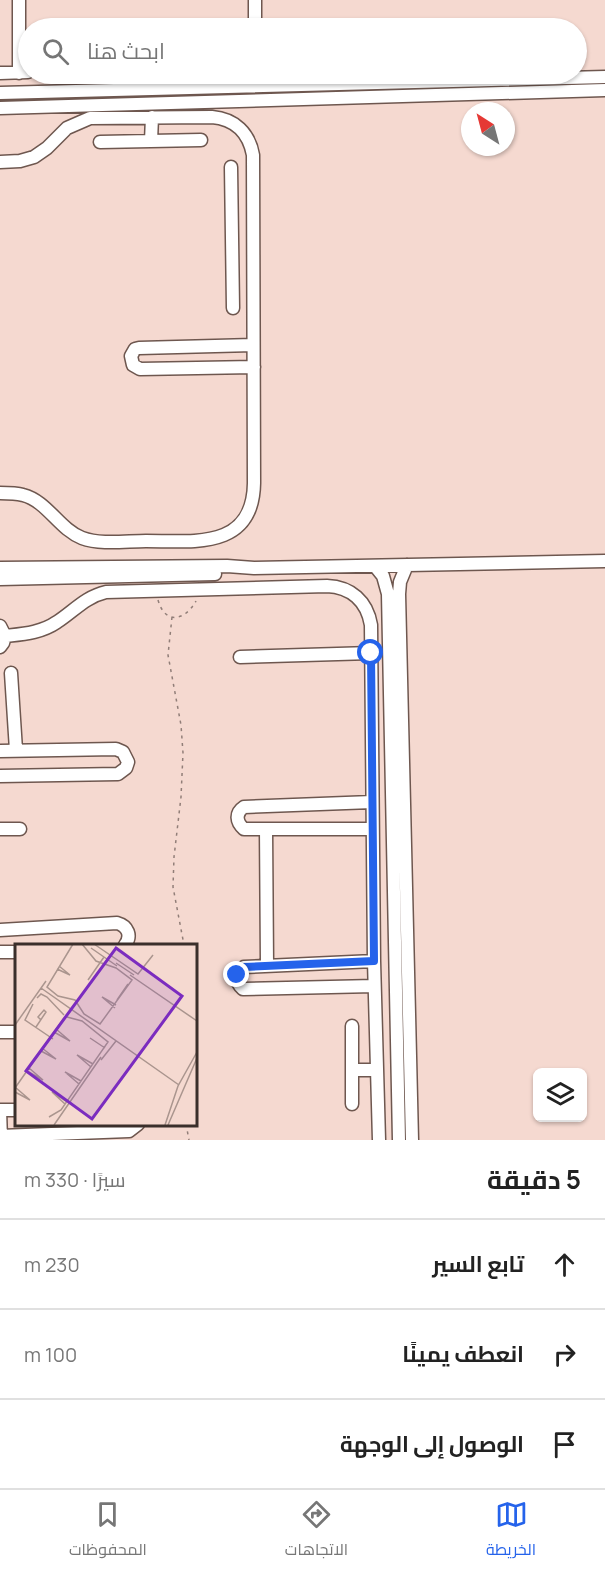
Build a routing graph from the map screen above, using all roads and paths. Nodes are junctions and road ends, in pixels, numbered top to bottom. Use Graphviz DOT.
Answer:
graph roads {
  1 [pos="19,0"];
  2 [pos="255,0"];
  3 [pos="20,18"];
  4 [pos="255,18"];
  5 [pos="18,72"];
  6 [pos="0,73"];
  7 [pos="587,77"];
  8 [pos="605,77"];
  9 [pos="340,84"];
  10 [pos="605,90"];
  11 [pos="0,93"];
  12 [pos="0,108"];
  13 [pos="152,117"];
  14 [pos="201,140"];
  15 [pos="151,141"];
  16 [pos="100,142"];
  17 [pos="0,162"];
  18 [pos="231,167"];
  19 [pos="253,235"];
  20 [pos="232,236"];
  21 [pos="233,308"];
  22 [pos="253,345"];
  23 [pos="254,367"];
  24 [pos="0,493"];
  25 [pos="605,561"];
  26 [pos="407,565"];
  27 [pos="375,566"];
  28 [pos="2,579"];
  29 [pos="201,589"];
  30 [pos="155,590"];
  31 [pos="172,617"];
  32 [pos="2,636"];
  33 [pos="371,653"];
  34 [pos="240,657"];
  35 [pos="10,673"];
  36 [pos="16,750"];
  37 [pos="0,751"];
  38 [pos="0,776"];
  39 [pos="372,802"];
  40 [pos="0,829"];
  41 [pos="20,829"];
  42 [pos="266,829"];
  43 [pos="372,829"];
  44 [pos="0,930"];
  45 [pos="125,944"];
  46 [pos="184,944"];
  47 [pos="374,961"];
  48 [pos="267,965"];
  49 [pos="375,986"];
  50 [pos="352,1026"];
  51 [pos="352,1070"];
  52 [pos="377,1070"];
  53 [pos="352,1104"];
  54 [pos="0,1110"];
  55 [pos="137,1125"];
  56 [pos="186,1125"];
  57 [pos="1,1138"];
  58 [pos="189,1140"];
  59 [pos="379,1140"];
  60 [pos="399,1140"];
  61 [pos="411,1140"];
  1 -- 3 [label="street"];
  2 -- 4 [label="street"];
  5 -- 6 [label="street"];
  7 -- 8 [label="street"];
  9 -- 11 [label="street"];
  10 -- 12 [label="street"];
  13 -- 15 [label="street"];
  13 -- 17 [label="street"];
  13 -- 19 [label="street"];
  14 -- 15 [label="street"];
  15 -- 16 [label="street"];
  18 -- 20 [label="street"];
  19 -- 20 [label="street"];
  19 -- 22 [label="street"];
  20 -- 21 [label="street"];
  22 -- 23 [label="street"];
  22 -- 23 [label="street"];
  23 -- 24 [label="street"];
  25 -- 26 [label="street"];
  26 -- 27 [label="street"];
  26 -- 61 [label="street"];
  27 -- 28 [label="street"];
  27 -- 60 [label="street"];
  29 -- 30 [label="street"];
  29 -- 31 [label="path"];
  29 -- 33 [label="street"];
  30 -- 31 [label="path"];
  30 -- 32 [label="street"];
  31 -- 46 [label="path"];
  33 -- 34 [label="street"];
  33 -- 39 [label="street"];
  35 -- 36 [label="street"];
  36 -- 37 [label="street"];
  36 -- 38 [label="street"];
  39 -- 42 [label="street"];
  39 -- 43 [label="street"];
  40 -- 41 [label="street"];
  42 -- 43 [label="street"];
  42 -- 48 [label="street"];
  43 -- 47 [label="street"];
  44 -- 45 [label="street"];
  47 -- 48 [label="street"];
  47 -- 49 [label="street"];
  48 -- 49 [label="street"];
  49 -- 52 [label="street"];
  50 -- 51 [label="street"];
  51 -- 52 [label="street"];
  51 -- 53 [label="street"];
  52 -- 59 [label="street"];
  54 -- 57 [label="street"];
  55 -- 57 [label="street"];
  56 -- 58 [label="path"];
}
